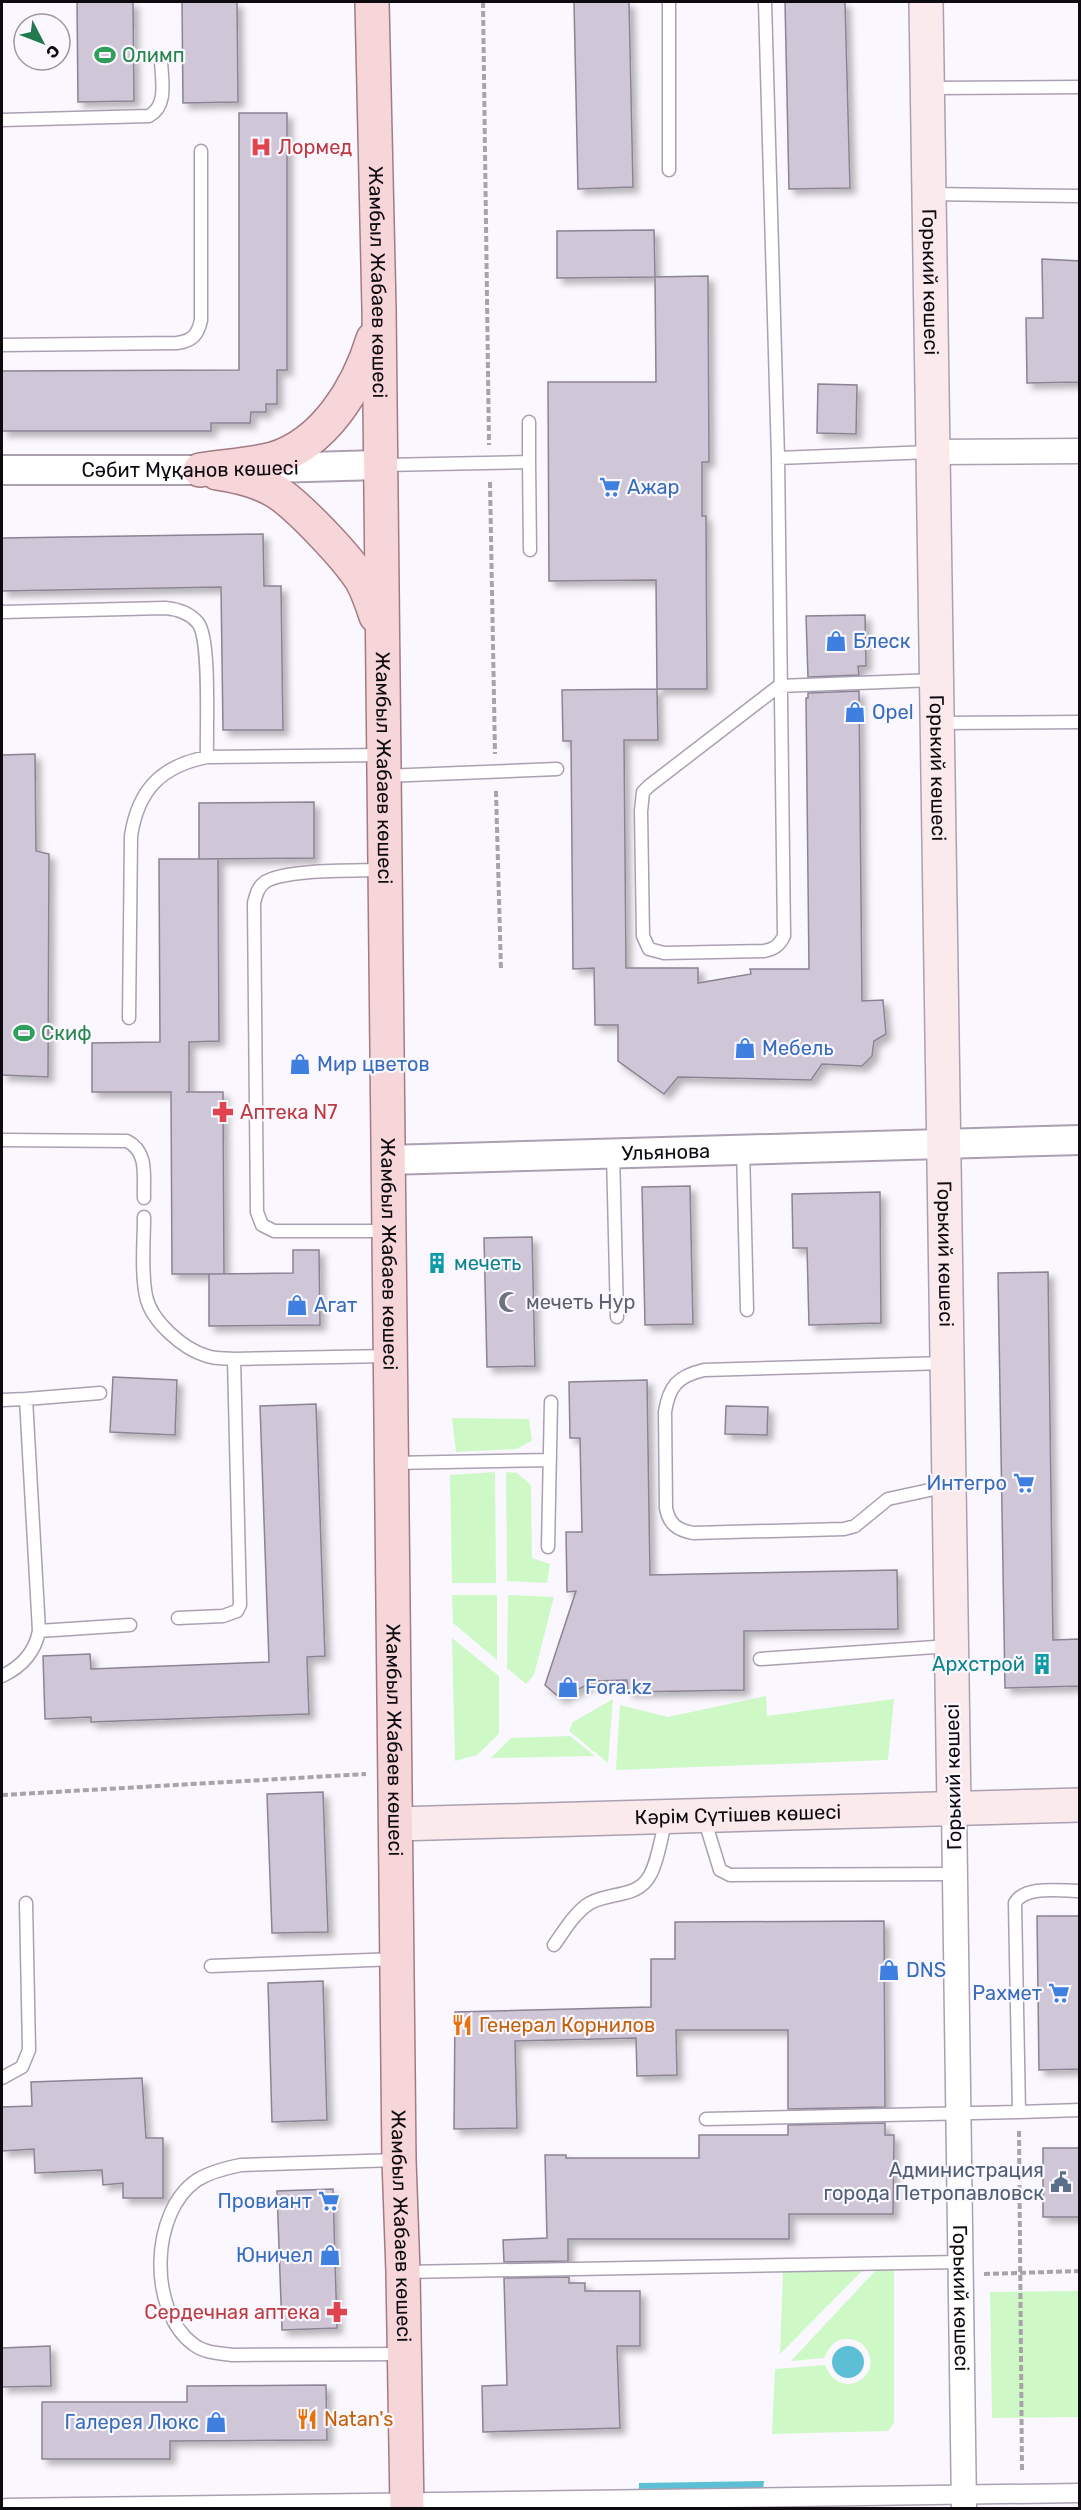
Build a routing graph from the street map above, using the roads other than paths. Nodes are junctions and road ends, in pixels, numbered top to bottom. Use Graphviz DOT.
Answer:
graph roads {
  1 [pos="372,2"];
  2 [pos="669,2"];
  3 [pos="765,2"];
  4 [pos="926,2"];
  5 [pos="161,58"];
  6 [pos="1080,87"];
  7 [pos="928,88"];
  8 [pos="2,120"];
  9 [pos="201,150"];
  10 [pos="669,171"];
  11 [pos="929,194"];
  12 [pos="1080,196"];
  13 [pos="379,309"];
  14 [pos="2,345"];
  15 [pos="529,423"];
  16 [pos="1080,451"];
  17 [pos="932,452"];
  18 [pos="778,458"];
  19 [pos="529,462"];
  20 [pos="379,465"];
  21 [pos="2,470"];
  22 [pos="200,470"];
  23 [pos="530,550"];
  24 [pos="2,612"];
  25 [pos="381,629"];
  26 [pos="937,680"];
  27 [pos="779,686"];
  28 [pos="1080,722"];
  29 [pos="938,723"];
  30 [pos="207,758"];
  31 [pos="382,766"];
  32 [pos="557,769"];
  33 [pos="384,870"];
  34 [pos="129,1018"];
  35 [pos="2,1140"];
  36 [pos="1080,1140"];
  37 [pos="945,1143"];
  38 [pos="744,1149"];
  39 [pos="613,1153"];
  40 [pos="387,1160"];
  41 [pos="144,1198"];
  42 [pos="144,1217"];
  43 [pos="388,1232"];
  44 [pos="747,1310"];
  45 [pos="617,1317"];
  46 [pos="390,1356"];
  47 [pos="234,1359"];
  48 [pos="948,1363"];
  49 [pos="100,1393"];
  50 [pos="26,1399"];
  51 [pos="2,1400"];
  52 [pos="551,1402"];
  53 [pos="550,1460"];
  54 [pos="391,1463"];
  55 [pos="949,1486"];
  56 [pos="548,1547"];
  57 [pos="178,1618"];
  58 [pos="130,1625"];
  59 [pos="39,1631"];
  60 [pos="951,1646"];
  61 [pos="760,1659"];
  62 [pos="2,1676"];
  63 [pos="1080,1805"];
  64 [pos="954,1808"];
  65 [pos="704,1816"];
  66 [pos="666,1817"];
  67 [pos="396,1824"];
  68 [pos="954,1874"];
  69 [pos="1080,1891"];
  70 [pos="26,1904"];
  71 [pos="554,1945"];
  72 [pos="397,1959"];
  73 [pos="211,1966"];
  74 [pos="2,2078"];
  75 [pos="1080,2110"];
  76 [pos="1019,2112"];
  77 [pos="958,2114"];
  78 [pos="706,2119"];
  79 [pos="399,2160"];
  80 [pos="960,2268"];
  81 [pos="403,2272"];
  82 [pos="405,2354"];
  83 [pos="1080,2493"];
  84 [pos="964,2502"];
  85 [pos="407,2506"];
  86 [pos="6,2508"];
  1 -- 13 [label="main road, Жамбыл Жабаев көшесі"];
  2 -- 10 [label="lane"];
  3 -- 18 [label="lane"];
  4 -- 7 [label="main road, Горький көшесі"];
  5 -- 8 [label="lane"];
  6 -- 7 [label="lane"];
  7 -- 11 [label="main road, Горький көшесі"];
  9 -- 14 [label="lane"];
  11 -- 12 [label="lane"];
  11 -- 17 [label="main road, Горький көшесі"];
  13 -- 20 [label="main road, Жамбыл Жабаев көшесі"];
  13 -- 22 [label="main road"];
  15 -- 19 [label="lane"];
  16 -- 17 [label="street"];
  17 -- 18 [label="lane"];
  17 -- 26 [label="main road, Горький көшесі"];
  18 -- 27 [label="lane"];
  19 -- 20 [label="lane"];
  19 -- 23 [label="lane"];
  20 -- 22 [label="street, Сәбит Мұқанов көшесі"];
  20 -- 25 [label="main road, Жамбыл Жабаев көшесі"];
  21 -- 22 [label="street, Сәбит Мұқанов көшесі"];
  22 -- 25 [label="main road"];
  24 -- 30 [label="lane"];
  25 -- 31 [label="main road, Жамбыл Жабаев көшесі"];
  26 -- 27 [label="lane"];
  26 -- 29 [label="main road, Горький көшесі"];
  27 -- 27 [label="lane"];
  28 -- 29 [label="lane"];
  29 -- 37 [label="main road, Горький көшесі"];
  30 -- 31 [label="lane"];
  30 -- 34 [label="lane"];
  31 -- 32 [label="lane"];
  31 -- 33 [label="main road, Жамбыл Жабаев көшесі"];
  33 -- 40 [label="main road, Жамбыл Жабаев көшесі"];
  33 -- 43 [label="lane"];
  35 -- 41 [label="lane"];
  36 -- 37 [label="street, Ульянова"];
  37 -- 38 [label="street, Ульянова"];
  37 -- 48 [label="main road, Горький көшесі"];
  38 -- 39 [label="street, Ульянова"];
  38 -- 44 [label="lane"];
  39 -- 40 [label="street, Ульянова"];
  39 -- 45 [label="lane"];
  40 -- 43 [label="main road, Жамбыл Жабаев көшесі"];
  42 -- 47 [label="lane"];
  43 -- 46 [label="main road, Жамбыл Жабаев көшесі"];
  46 -- 47 [label="lane"];
  46 -- 54 [label="main road, Жамбыл Жабаев көшесі"];
  47 -- 57 [label="lane"];
  48 -- 55 [label="main road, Горький көшесі"];
  48 -- 55 [label="lane"];
  49 -- 50 [label="lane"];
  50 -- 51 [label="lane"];
  50 -- 59 [label="lane"];
  52 -- 53 [label="lane"];
  53 -- 54 [label="lane"];
  53 -- 56 [label="lane"];
  54 -- 67 [label="main road, Жамбыл Жабаев көшесі"];
  55 -- 60 [label="main road, Горький көшесі"];
  58 -- 59 [label="lane"];
  59 -- 62 [label="lane"];
  60 -- 61 [label="lane"];
  60 -- 64 [label="main road, Горький көшесі"];
  63 -- 64 [label="main road, Кәрім Сүтішев көшесі"];
  64 -- 65 [label="main road, Кәрім Сүтішев көшесі"];
  64 -- 68 [label="street, Горький көшесі"];
  65 -- 66 [label="main road, Кәрім Сүтішев көшесі"];
  65 -- 68 [label="lane"];
  66 -- 67 [label="main road, Кәрім Сүтішев көшесі"];
  66 -- 71 [label="lane"];
  67 -- 72 [label="main road, Жамбыл Жабаев көшесі"];
  68 -- 77 [label="street, Горький көшесі"];
  69 -- 76 [label="lane"];
  70 -- 74 [label="lane"];
  72 -- 73 [label="lane"];
  72 -- 79 [label="main road, Жамбыл Жабаев көшесі"];
  75 -- 76 [label="lane"];
  76 -- 77 [label="lane"];
  77 -- 78 [label="lane"];
  77 -- 80 [label="street, Горький көшесі"];
  79 -- 81 [label="main road, Жамбыл Жабаев көшесі"];
  79 -- 82 [label="lane"];
  80 -- 81 [label="lane"];
  80 -- 84 [label="street, Горький көшесі"];
  81 -- 82 [label="main road, Жамбыл Жабаев көшесі"];
  82 -- 85 [label="main road, Жамбыл Жабаев көшесі"];
  83 -- 84 [label="street"];
  84 -- 85 [label="street"];
  85 -- 86 [label="street"];
}
